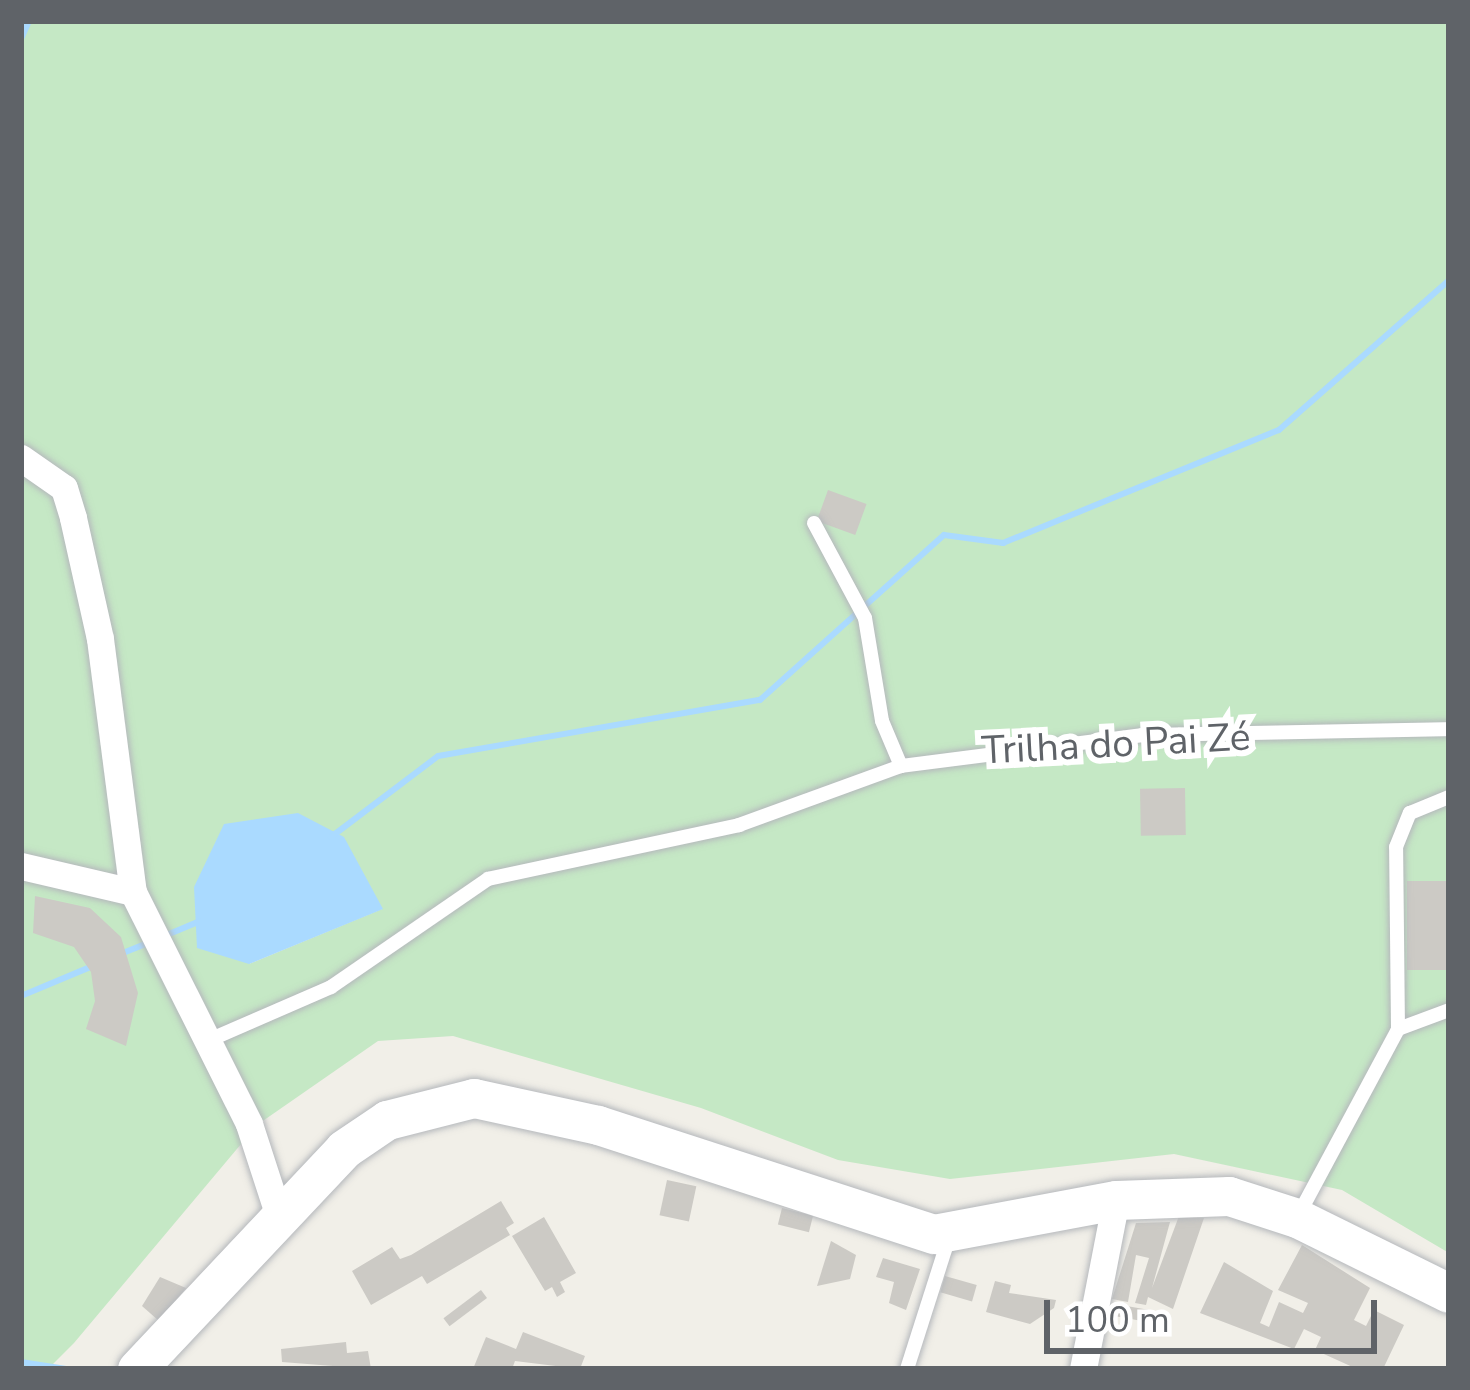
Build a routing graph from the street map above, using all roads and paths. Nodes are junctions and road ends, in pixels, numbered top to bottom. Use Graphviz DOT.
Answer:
graph roads {
  1 [pos="21,458"];
  2 [pos="814,523"];
  3 [pos="1449,729"];
  4 [pos="901,766"];
  5 [pos="1449,797"];
  6 [pos="21,866"];
  7 [pos="134,892"];
  8 [pos="1449,1010"];
  9 [pos="1398,1029"];
  10 [pos="207,1041"];
  11 [pos="1116,1200"];
  12 [pos="278,1214"];
  13 [pos="1297,1218"];
  14 [pos="950,1235"];
  15 [pos="1449,1293"];
  16 [pos="137,1369"];
  17 [pos="907,1369"];
  18 [pos="1083,1369"];
  1 -- 7 [label="street"];
  2 -- 4 [label="lane"];
  3 -- 4 [label="lane, Trilha do Pai Zé"];
  4 -- 10 [label="lane, Trilha do Pai Zé"];
  5 -- 9 [label="lane"];
  6 -- 7 [label="street"];
  7 -- 10 [label="street"];
  8 -- 9 [label="lane"];
  9 -- 13 [label="lane"];
  10 -- 12 [label="street"];
  11 -- 13 [label="main road"];
  11 -- 14 [label="main road"];
  11 -- 18 [label="street"];
  12 -- 14 [label="main road"];
  12 -- 16 [label="main road"];
  13 -- 15 [label="main road"];
  14 -- 17 [label="lane"];
}
